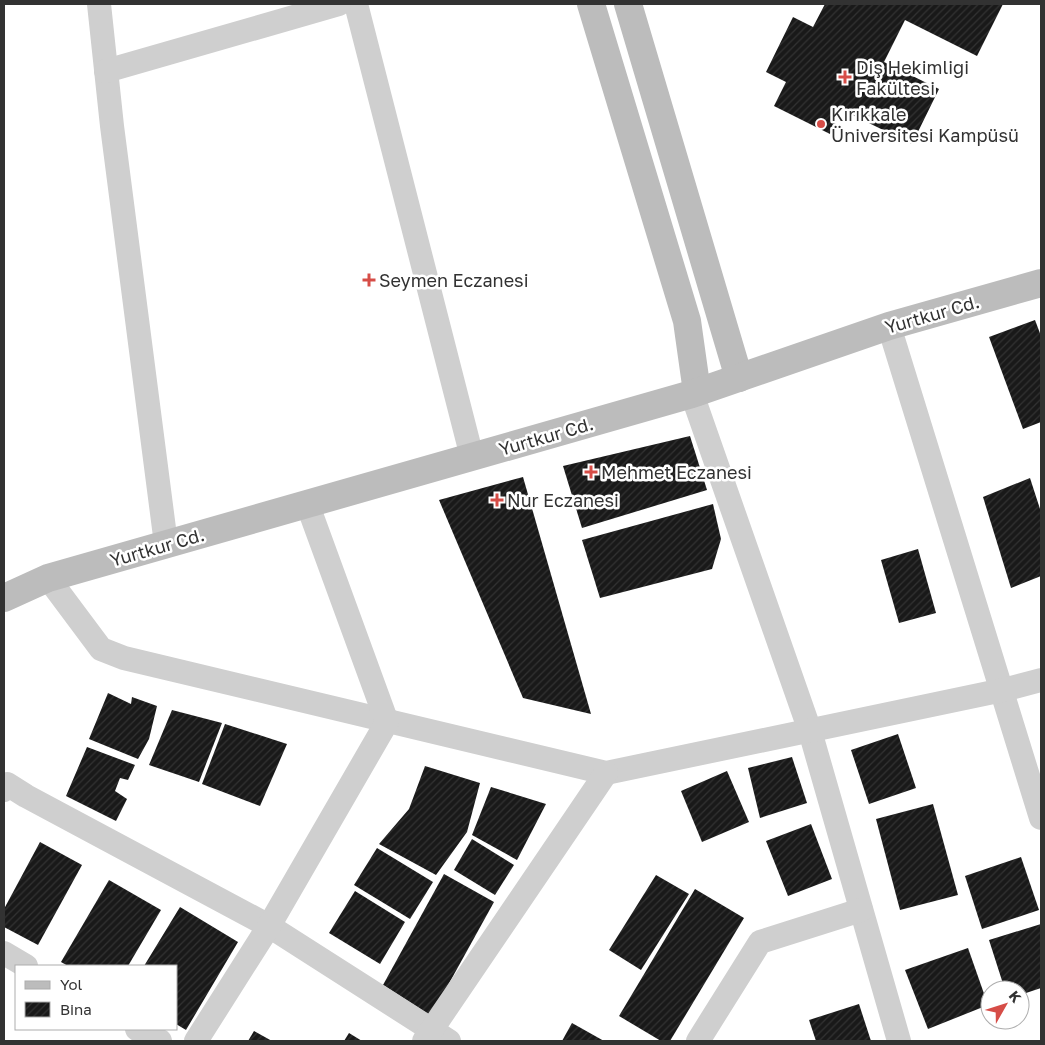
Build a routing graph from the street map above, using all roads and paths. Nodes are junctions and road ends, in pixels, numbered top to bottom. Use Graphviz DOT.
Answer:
graph roads {
  1 [pos="99,4"];
  2 [pos="339,4"];
  3 [pos="356,4"];
  4 [pos="592,4"];
  5 [pos="628,4"];
  6 [pos="106,71"];
  7 [pos="1041,282"];
  8 [pos="888,326"];
  9 [pos="739,378"];
  10 [pos="695,393"];
  11 [pos="472,458"];
  12 [pos="307,503"];
  13 [pos="166,544"];
  14 [pos="48,578"];
  15 [pos="4,598"];
  16 [pos="4,609"];
  17 [pos="1041,680"];
  18 [pos="1002,690"];
  19 [pos="387,722"];
  20 [pos="810,731"];
  21 [pos="606,773"];
  22 [pos="4,790"];
  23 [pos="1041,818"];
  24 [pos="861,910"];
  25 [pos="269,926"];
  26 [pos="139,1030"];
  27 [pos="435,1037"];
  28 [pos="160,1041"];
  29 [pos="196,1041"];
  30 [pos="698,1041"];
  31 [pos="899,1041"];
  1 -- 6 [label="street"];
  2 -- 6 [label="street"];
  3 -- 11 [label="street"];
  4 -- 10 [label="street"];
  5 -- 9 [label="street"];
  6 -- 13 [label="street"];
  7 -- 8 [label="street, Yurtkur Cd."];
  8 -- 9 [label="street, Yurtkur Cd."];
  8 -- 18 [label="street"];
  9 -- 10 [label="street, Yurtkur Cd."];
  10 -- 11 [label="street, Yurtkur Cd."];
  10 -- 20 [label="street"];
  11 -- 12 [label="street, Yurtkur Cd."];
  12 -- 13 [label="street, Yurtkur Cd."];
  12 -- 19 [label="street"];
  13 -- 14 [label="street, Yurtkur Cd."];
  14 -- 15 [label="street"];
  14 -- 16 [label="street"];
  14 -- 19 [label="street"];
  17 -- 18 [label="street"];
  18 -- 20 [label="street"];
  18 -- 23 [label="street"];
  19 -- 21 [label="street"];
  19 -- 25 [label="street"];
  20 -- 21 [label="street"];
  20 -- 24 [label="street"];
  21 -- 27 [label="street"];
  22 -- 25 [label="street"];
  24 -- 30 [label="street"];
  24 -- 31 [label="street"];
  25 -- 27 [label="street"];
  25 -- 29 [label="street"];
  26 -- 28 [label="street"];
}
